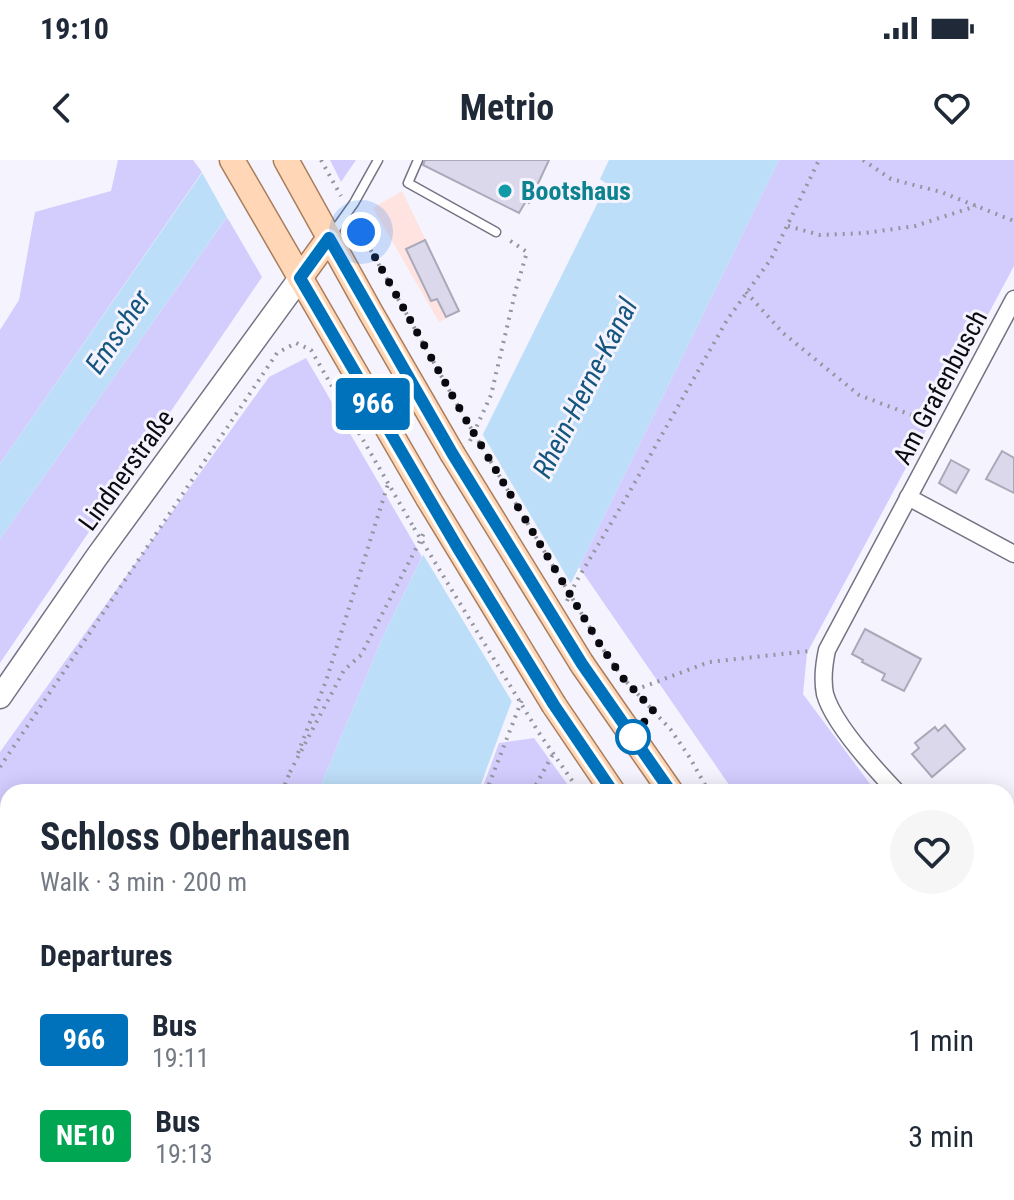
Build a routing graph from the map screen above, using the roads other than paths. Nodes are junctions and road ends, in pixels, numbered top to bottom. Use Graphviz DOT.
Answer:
graph roads {
  1 [pos="232,160"];
  2 [pos="286,160"];
  3 [pos="378,160"];
  4 [pos="418,160"];
  5 [pos="496,232"];
  6 [pos="329,238"];
  7 [pos="300,278"];
  8 [pos="1014,299"];
  9 [pos="908,497"];
  10 [pos="1014,554"];
  11 [pos="0,697"];
  12 [pos="608,784"];
  13 [pos="665,784"];
  14 [pos="890,784"];
  1 -- 7 [label="main road"];
  2 -- 6 [label="main road"];
  3 -- 6 [label="lane"];
  4 -- 5 [label="lane"];
  6 -- 7 [label="main road"];
  6 -- 13 [label="main road, bridge"];
  7 -- 11 [label="street, Lindnerstraße"];
  7 -- 12 [label="main road, bridge"];
  8 -- 9 [label="street, Am Grafenbusch"];
  9 -- 10 [label="street, Am Grafenbusch"];
  9 -- 14 [label="street, Am Grafenbusch"];
}
